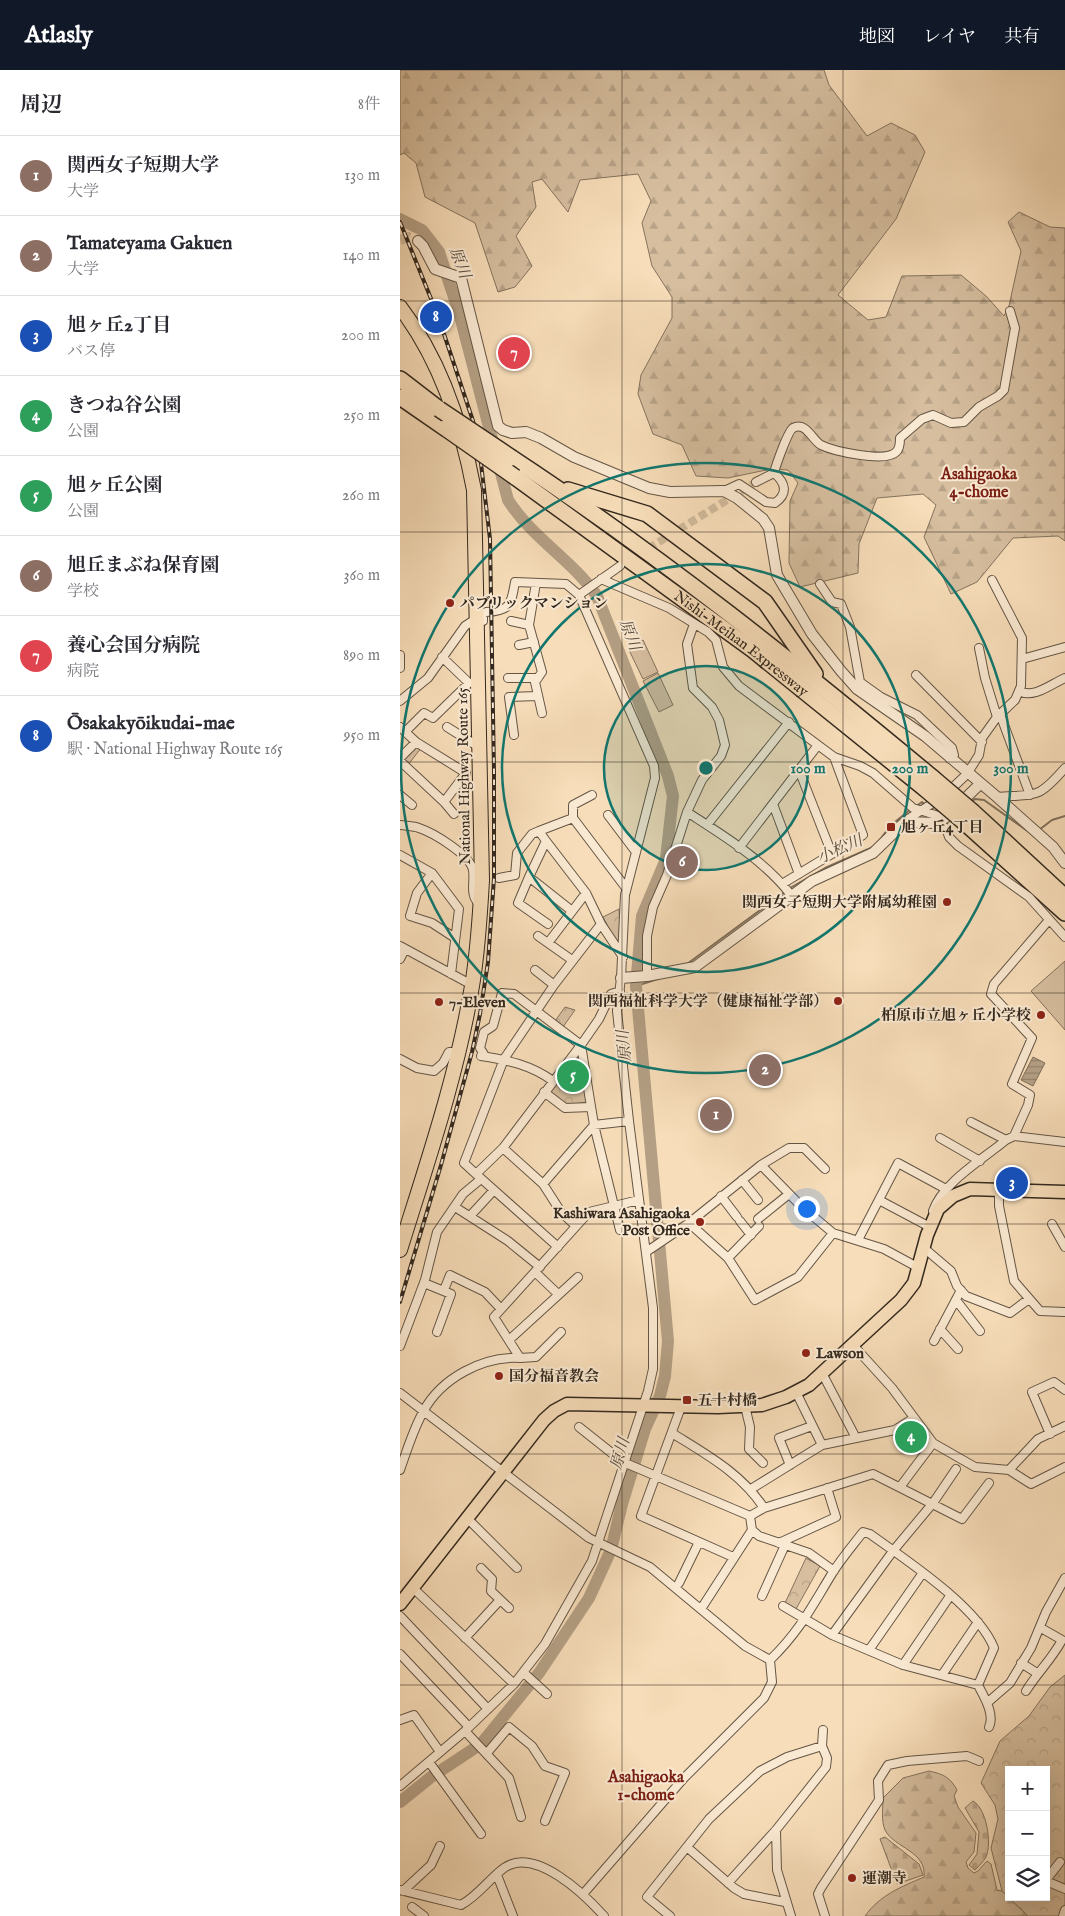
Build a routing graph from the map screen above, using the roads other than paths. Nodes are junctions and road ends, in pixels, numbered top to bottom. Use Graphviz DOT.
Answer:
graph roads {
  1 [pos="418,240"];
  2 [pos="400,307"];
  3 [pos="1010,311"];
  4 [pos="400,381"];
  5 [pos="400,397"];
  6 [pos="400,402"];
  7 [pos="444,428"];
  8 [pos="774,474"];
  9 [pos="756,482"];
  10 [pos="554,486"];
  11 [pos="724,491"];
  12 [pos="620,566"];
  13 [pos="992,580"];
  14 [pos="598,581"];
  15 [pos="536,583"];
  16 [pos="820,584"];
  17 [pos="581,593"];
  18 [pos="511,621"];
  19 [pos="478,622"];
  20 [pos="694,624"];
  21 [pos="529,625"];
  22 [pos="534,642"];
  23 [pos="519,645"];
  24 [pos="1065,647"];
  25 [pos="980,648"];
  26 [pos="400,655"];
  27 [pos="442,657"];
  28 [pos="1022,659"];
  29 [pos="400,668"];
  30 [pos="916,675"];
  31 [pos="508,678"];
  32 [pos="538,678"];
  33 [pos="1065,678"];
  34 [pos="825,688"];
  35 [pos="1019,691"];
  36 [pos="537,696"];
  37 [pos="400,701"];
  38 [pos="542,712"];
  39 [pos="998,716"];
  40 [pos="789,722"];
  41 [pos="447,727"];
  42 [pos="403,729"];
  43 [pos="514,734"];
  44 [pos="416,742"];
  45 [pos="982,742"];
  46 [pos="818,745"];
  47 [pos="479,746"];
  48 [pos="834,758"];
  49 [pos="950,759"];
  50 [pos="400,760"];
  51 [pos="1065,768"];
  52 [pos="799,770"];
  53 [pos="968,774"];
  54 [pos="929,783"];
  55 [pos="980,784"];
  56 [pos="400,795"];
  57 [pos="592,795"];
  58 [pos="1030,795"];
  59 [pos="997,797"];
  60 [pos="444,802"];
  61 [pos="773,804"];
  62 [pos="412,805"];
  63 [pos="923,811"];
  64 [pos="687,812"];
  65 [pos="454,814"];
  66 [pos="608,815"];
  67 [pos="969,817"];
  68 [pos="573,818"];
  69 [pos="940,821"];
  70 [pos="904,822"];
  71 [pos="400,825"];
  72 [pos="707,825"];
  73 [pos="539,831"];
  74 [pos="546,841"];
  75 [pos="739,848"];
  76 [pos="636,852"];
  77 [pos="400,854"];
  78 [pos="832,854"];
  79 [pos="1065,863"];
  80 [pos="432,873"];
  81 [pos="799,874"];
  82 [pos="499,878"];
  83 [pos="529,878"];
  84 [pos="782,884"];
  85 [pos="626,888"];
  86 [pos="586,893"];
  87 [pos="791,895"];
  88 [pos="1065,897"];
  89 [pos="480,905"];
  90 [pos="572,910"];
  91 [pos="1065,914"];
  92 [pos="1049,920"];
  93 [pos="548,924"];
  94 [pos="601,924"];
  95 [pos="538,936"];
  96 [pos="1065,937"];
  97 [pos="455,938"];
  98 [pos="548,943"];
  99 [pos="402,947"];
  100 [pos="623,956"];
  101 [pos="400,959"];
  102 [pos="572,960"];
  103 [pos="535,970"];
  104 [pos="451,974"];
  105 [pos="645,976"];
  106 [pos="624,978"];
  107 [pos="554,984"];
  108 [pos="472,985"];
  109 [pos="620,991"];
  110 [pos="536,1010"];
  111 [pos="581,1045"];
  112 [pos="458,1052"];
  113 [pos="400,1059"];
  114 [pos="504,1059"];
  115 [pos="553,1081"];
  116 [pos="544,1092"];
  117 [pos="591,1107"];
  118 [pos="629,1120"];
  119 [pos="970,1122"];
  120 [pos="594,1124"];
  121 [pos="1014,1136"];
  122 [pos="940,1138"];
  123 [pos="1006,1140"];
  124 [pos="1065,1142"];
  125 [pos="503,1148"];
  126 [pos="980,1161"];
  127 [pos="761,1165"];
  128 [pos="825,1169"];
  129 [pos="478,1177"];
  130 [pos="742,1180"];
  131 [pos="542,1184"];
  132 [pos="946,1189"];
  133 [pos="494,1190"];
  134 [pos="999,1190"];
  135 [pos="1059,1192"];
  136 [pos="789,1194"];
  137 [pos="721,1196"];
  138 [pos="1065,1199"];
  139 [pos="639,1200"];
  140 [pos="758,1200"];
  141 [pos="879,1200"];
  142 [pos="616,1205"];
  143 [pos="455,1207"];
  144 [pos="470,1216"];
  145 [pos="689,1223"];
  146 [pos="1052,1224"];
  147 [pos="576,1226"];
  148 [pos="620,1230"];
  149 [pos="928,1230"];
  150 [pos="833,1233"];
  151 [pos="751,1235"];
  152 [pos="858,1240"];
  153 [pos="401,1242"];
  154 [pos="558,1247"];
  155 [pos="1065,1247"];
  156 [pos="924,1248"];
  157 [pos="649,1250"];
  158 [pos="728,1258"];
  159 [pos="919,1268"];
  160 [pos="537,1270"];
  161 [pos="578,1277"];
  162 [pos="424,1283"];
  163 [pos="444,1290"];
  164 [pos="961,1290"];
  165 [pos="558,1294"];
  166 [pos="1030,1299"];
  167 [pos="956,1300"];
  168 [pos="501,1309"];
  169 [pos="1065,1312"];
  170 [pos="940,1329"];
  171 [pos="980,1331"];
  172 [pos="437,1332"];
  173 [pos="561,1332"];
  174 [pos="509,1340"];
  175 [pos="934,1341"];
  176 [pos="853,1344"];
  177 [pos="400,1346"];
  178 [pos="958,1349"];
  179 [pos="520,1358"];
  180 [pos="822,1373"];
  181 [pos="1065,1390"];
  182 [pos="796,1392"];
  183 [pos="400,1393"];
  184 [pos="645,1405"];
  185 [pos="745,1406"];
  186 [pos="680,1407"];
  187 [pos="424,1410"];
  188 [pos="914,1418"];
  189 [pos="812,1426"];
  190 [pos="1065,1426"];
  191 [pos="579,1427"];
  192 [pos="672,1433"];
  193 [pos="1050,1434"];
  194 [pos="856,1438"];
  195 [pos="933,1443"];
  196 [pos="822,1446"];
  197 [pos="626,1463"];
  198 [pos="764,1463"];
  199 [pos="790,1465"];
  200 [pos="1065,1467"];
  201 [pos="956,1469"];
  202 [pos="400,1470"];
  203 [pos="1009,1470"];
  204 [pos="504,1472"];
  205 [pos="656,1476"];
  206 [pos="989,1483"];
  207 [pos="900,1487"];
  208 [pos="827,1488"];
  209 [pos="751,1489"];
  210 [pos="933,1503"];
  211 [pos="764,1508"];
  212 [pos="750,1516"];
  213 [pos="467,1518"];
  214 [pos="752,1530"];
  215 [pos="699,1542"];
  216 [pos="782,1544"];
  217 [pos="602,1545"];
  218 [pos="893,1551"];
  219 [pos="733,1557"];
  220 [pos="481,1568"];
  221 [pos="517,1568"];
  222 [pos="834,1571"];
  223 [pos="922,1574"];
  224 [pos="1065,1578"];
  225 [pos="679,1583"];
  226 [pos="413,1588"];
  227 [pos="762,1596"];
  228 [pos="950,1596"];
  229 [pos="500,1600"];
  230 [pos="400,1604"];
  231 [pos="783,1606"];
  232 [pos="509,1608"];
  233 [pos="701,1609"];
  234 [pos="400,1616"];
  235 [pos="807,1618"];
  236 [pos="978,1622"];
  237 [pos="1041,1628"];
  238 [pos="832,1634"];
  239 [pos="465,1638"];
  240 [pos="869,1650"];
  241 [pos="400,1654"];
  242 [pos="770,1660"];
  243 [pos="1021,1663"];
  244 [pos="903,1665"];
  245 [pos="1037,1673"];
  246 [pos="526,1675"];
  247 [pos="942,1675"];
  248 [pos="514,1684"];
  249 [pos="978,1685"];
  250 [pos="1026,1691"];
  251 [pos="547,1694"];
  252 [pos="987,1703"];
  253 [pos="488,1709"];
  254 [pos="400,1720"];
  255 [pos="990,1727"];
  256 [pos="467,1729"];
  257 [pos="823,1730"];
  258 [pos="822,1746"];
  259 [pos="440,1752"];
  260 [pos="486,1752"];
  261 [pos="979,1761"];
  262 [pos="429,1762"];
  263 [pos="402,1781"];
  264 [pos="521,1817"];
  265 [pos="545,1821"];
  266 [pos="776,1830"];
  267 [pos="481,1834"];
  268 [pos="440,1846"];
  269 [pos="688,1848"];
  270 [pos="1060,1862"];
  271 [pos="497,1875"];
  272 [pos="1050,1875"];
  273 [pos="1050,1882"];
  274 [pos="728,1883"];
  275 [pos="1065,1890"];
  276 [pos="401,1891"];
  277 [pos="584,1893"];
  278 [pos="785,1902"];
  279 [pos="412,1907"];
  280 [pos="1065,1910"];
  281 [pos="424,1916"];
  282 [pos="513,1916"];
  283 [pos="604,1916"];
  284 [pos="670,1916"];
  285 [pos="791,1916"];
  286 [pos="825,1916"];
  287 [pos="1063,1916"];
  1 -- 11 [label="street"];
  2 -- 19 [label="highway, National Highway Route 165"];
  3 -- 8 [label="street"];
  4 -- 10 [label="highway, Nishi-Meihan Expressway, bridge"];
  5 -- 7 [label="highway, Nishi-Meihan Expressway"];
  6 -- 7 [label="highway"];
  7 -- 54 [label="highway, Nishi-Meihan Expressway, bridge"];
  8 -- 9 [label="street"];
  8 -- 11 [label="street"];
  10 -- 34 [label="highway, Nishi-Meihan Expressway"];
  10 -- 34 [label="highway"];
  11 -- 49 [label="street"];
  12 -- 14 [label="street"];
  13 -- 28 [label="street"];
  14 -- 17 [label="street"];
  14 -- 20 [label="street"];
  15 -- 17 [label="street"];
  15 -- 19 [label="street"];
  15 -- 21 [label="street"];
  16 -- 49 [label="street"];
  17 -- 76 [label="street"];
  18 -- 21 [label="street"];
  19 -- 27 [label="street"];
  19 -- 47 [label="highway, National Highway Route 165"];
  20 -- 40 [label="street"];
  20 -- 64 [label="street"];
  21 -- 22 [label="street"];
  22 -- 23 [label="street"];
  22 -- 32 [label="street"];
  24 -- 28 [label="street"];
  25 -- 39 [label="street"];
  26 -- 29 [label="street"];
  27 -- 37 [label="street"];
  27 -- 42 [label="street"];
  28 -- 35 [label="street"];
  30 -- 45 [label="street"];
  31 -- 32 [label="street"];
  32 -- 36 [label="street"];
  33 -- 35 [label="street"];
  34 -- 54 [label="highway, Nishi-Meihan Expressway"];
  35 -- 39 [label="street"];
  36 -- 38 [label="street"];
  36 -- 43 [label="street"];
  39 -- 45 [label="street"];
  39 -- 58 [label="street"];
  40 -- 46 [label="street"];
  40 -- 72 [label="street"];
  41 -- 47 [label="street"];
  42 -- 44 [label="street"];
  44 -- 50 [label="street"];
  44 -- 60 [label="street"];
  45 -- 53 [label="street"];
  46 -- 48 [label="street"];
  46 -- 52 [label="street"];
  47 -- 89 [label="highway, National Highway Route 165"];
  48 -- 63 [label="street"];
  48 -- 78 [label="street"];
  49 -- 53 [label="street"];
  50 -- 60 [label="street"];
  51 -- 58 [label="street"];
  52 -- 61 [label="street"];
  52 -- 78 [label="street"];
  53 -- 55 [label="street"];
  53 -- 63 [label="street"];
  54 -- 67 [label="highway, Nishi-Meihan Expressway, bridge"];
  55 -- 59 [label="street"];
  55 -- 69 [label="street"];
  56 -- 62 [label="street"];
  57 -- 68 [label="street"];
  58 -- 59 [label="street"];
  59 -- 79 [label="street"];
  60 -- 65 [label="street"];
  61 -- 75 [label="street"];
  61 -- 81 [label="street"];
  63 -- 69 [label="street"];
  63 -- 70 [label="street"];
  64 -- 72 [label="street"];
  64 -- 105 [label="street"];
  66 -- 76 [label="street"];
  67 -- 88 [label="highway, Nishi-Meihan Expressway"];
  67 -- 91 [label="highway, Nishi-Meihan Expressway"];
  68 -- 73 [label="street"];
  68 -- 85 [label="street"];
  69 -- 70 [label="street"];
  69 -- 92 [label="street"];
  70 -- 87 [label="street"];
  71 -- 89 [label="street"];
  72 -- 75 [label="street"];
  73 -- 74 [label="street"];
  73 -- 82 [label="street"];
  74 -- 83 [label="street"];
  74 -- 86 [label="street"];
  75 -- 84 [label="street"];
  76 -- 85 [label="street"];
  77 -- 80 [label="street"];
  78 -- 81 [label="street"];
  80 -- 97 [label="street"];
  80 -- 97 [label="street"];
  81 -- 84 [label="street"];
  83 -- 90 [label="street"];
  83 -- 93 [label="street"];
  84 -- 87 [label="street"];
  85 -- 100 [label="street"];
  86 -- 90 [label="street"];
  86 -- 94 [label="street"];
  87 -- 105 [label="street"];
  89 -- 108 [label="highway, National Highway Route 165"];
  90 -- 98 [label="street"];
  92 -- 96 [label="street"];
  92 -- 121 [label="street"];
  94 -- 100 [label="street"];
  94 -- 102 [label="street"];
  95 -- 98 [label="street"];
  97 -- 104 [label="street"];
  98 -- 102 [label="street"];
  99 -- 101 [label="street"];
  99 -- 104 [label="street"];
  100 -- 106 [label="street"];
  102 -- 107 [label="street"];
  103 -- 107 [label="street"];
  104 -- 108 [label="street"];
  105 -- 106 [label="street"];
  106 -- 109 [label="street"];
  107 -- 110 [label="street"];
  108 -- 112 [label="highway, National Highway Route 165"];
  109 -- 111 [label="street"];
  109 -- 118 [label="street"];
  110 -- 111 [label="street"];
  110 -- 114 [label="street"];
  110 -- 114 [label="street"];
  111 -- 115 [label="street"];
  111 -- 117 [label="street"];
  112 -- 113 [label="street"];
  112 -- 153 [label="highway, National Highway Route 165"];
  114 -- 115 [label="street"];
  114 -- 129 [label="street"];
  115 -- 116 [label="street"];
  116 -- 117 [label="street"];
  116 -- 125 [label="street"];
  117 -- 120 [label="street"];
  118 -- 120 [label="street"];
  118 -- 139 [label="street"];
  119 -- 123 [label="street"];
  120 -- 131 [label="street"];
  120 -- 142 [label="street"];
  121 -- 123 [label="street"];
  121 -- 124 [label="street"];
  122 -- 126 [label="street"];
  123 -- 126 [label="street"];
  125 -- 129 [label="street"];
  125 -- 131 [label="street"];
  126 -- 132 [label="street"];
  127 -- 128 [label="street"];
  127 -- 130 [label="street"];
  127 -- 136 [label="street"];
  129 -- 133 [label="street"];
  129 -- 143 [label="street"];
  130 -- 137 [label="street"];
  130 -- 140 [label="street"];
  131 -- 147 [label="street"];
  132 -- 141 [label="street"];
  132 -- 149 [label="street"];
  133 -- 144 [label="street"];
  133 -- 154 [label="street"];
  134 -- 135 [label="main road"];
  134 -- 149 [label="main road"];
  134 -- 166 [label="street"];
  135 -- 138 [label="street"];
  136 -- 150 [label="street"];
  136 -- 151 [label="street"];
  137 -- 145 [label="street"];
  137 -- 151 [label="street"];
  139 -- 142 [label="street"];
  139 -- 157 [label="street"];
  141 -- 149 [label="street"];
  141 -- 152 [label="street"];
  142 -- 147 [label="street"];
  142 -- 148 [label="street"];
  143 -- 144 [label="street"];
  143 -- 162 [label="street"];
  144 -- 160 [label="street"];
  145 -- 157 [label="street"];
  145 -- 158 [label="street"];
  146 -- 155 [label="street"];
  147 -- 154 [label="street"];
  149 -- 156 [label="main road"];
  150 -- 152 [label="street"];
  150 -- 158 [label="street"];
  151 -- 158 [label="street"];
  152 -- 159 [label="street"];
  154 -- 160 [label="street"];
  156 -- 159 [label="main road"];
  156 -- 164 [label="street"];
  157 -- 184 [label="street"];
  159 -- 176 [label="main road"];
  160 -- 165 [label="street"];
  160 -- 168 [label="street"];
  161 -- 165 [label="street"];
  162 -- 163 [label="street"];
  162 -- 177 [label="street"];
  163 -- 168 [label="street"];
  163 -- 172 [label="street"];
  164 -- 166 [label="street"];
  164 -- 167 [label="street"];
  165 -- 174 [label="street"];
  166 -- 169 [label="street"];
  167 -- 170 [label="street"];
  167 -- 171 [label="street"];
  168 -- 174 [label="street"];
  170 -- 175 [label="street"];
  170 -- 178 [label="street"];
  173 -- 179 [label="street"];
  174 -- 179 [label="street"];
  176 -- 180 [label="main road"];
  176 -- 188 [label="street"];
  179 -- 187 [label="street"];
  180 -- 182 [label="main road"];
  180 -- 194 [label="street"];
  181 -- 193 [label="street"];
  182 -- 185 [label="main road"];
  182 -- 189 [label="street"];
  183 -- 187 [label="street"];
  184 -- 186 [label="main road"];
  184 -- 197 [label="street"];
  184 -- 204 [label="main road"];
  185 -- 186 [label="main road"];
  185 -- 198 [label="street"];
  186 -- 192 [label="street"];
  187 -- 202 [label="street"];
  187 -- 204 [label="street"];
  188 -- 194 [label="street"];
  188 -- 195 [label="street"];
  189 -- 196 [label="street"];
  189 -- 199 [label="street"];
  190 -- 193 [label="street"];
  191 -- 197 [label="street"];
  192 -- 205 [label="street"];
  192 -- 209 [label="street"];
  193 -- 203 [label="street"];
  194 -- 196 [label="street"];
  195 -- 203 [label="street"];
  195 -- 207 [label="street"];
  196 -- 199 [label="street"];
  197 -- 205 [label="street"];
  197 -- 217 [label="street"];
  199 -- 209 [label="street"];
  200 -- 203 [label="street"];
  201 -- 210 [label="street"];
  204 -- 213 [label="main road"];
  204 -- 217 [label="street"];
  205 -- 212 [label="street"];
  205 -- 215 [label="street"];
  206 -- 210 [label="street"];
  207 -- 208 [label="street"];
  207 -- 210 [label="street"];
  208 -- 211 [label="street"];
  208 -- 216 [label="street"];
  209 -- 211 [label="street"];
  210 -- 218 [label="street"];
  211 -- 212 [label="street"];
  212 -- 214 [label="street"];
  213 -- 221 [label="street"];
  213 -- 226 [label="main road"];
  214 -- 216 [label="street"];
  214 -- 219 [label="street"];
  215 -- 219 [label="street"];
  215 -- 225 [label="street"];
  216 -- 222 [label="street"];
  216 -- 227 [label="street"];
  217 -- 233 [label="street"];
  217 -- 246 [label="street"];
  218 -- 222 [label="street"];
  218 -- 223 [label="street"];
  218 -- 238 [label="street"];
  219 -- 233 [label="street"];
  220 -- 229 [label="street"];
  222 -- 235 [label="street"];
  223 -- 228 [label="street"];
  223 -- 240 [label="street"];
  224 -- 237 [label="street"];
  226 -- 230 [label="main road"];
  226 -- 239 [label="street"];
  228 -- 236 [label="street"];
  228 -- 244 [label="street"];
  229 -- 232 [label="street"];
  229 -- 239 [label="street"];
  231 -- 235 [label="street"];
  233 -- 242 [label="street"];
  234 -- 253 [label="street"];
  235 -- 238 [label="street"];
  235 -- 242 [label="street"];
  236 -- 247 [label="street"];
  236 -- 249 [label="street"];
  237 -- 243 [label="street"];
  237 -- 245 [label="street"];
  238 -- 240 [label="street"];
  239 -- 248 [label="street"];
  240 -- 244 [label="street"];
  241 -- 256 [label="street"];
  242 -- 277 [label="street"];
  243 -- 245 [label="street"];
  243 -- 252 [label="street"];
  244 -- 247 [label="street"];
  245 -- 250 [label="street"];
  246 -- 248 [label="street"];
  246 -- 251 [label="street"];
  247 -- 249 [label="street"];
  248 -- 253 [label="street"];
  249 -- 252 [label="street"];
  252 -- 255 [label="street"];
  253 -- 256 [label="street"];
  254 -- 259 [label="street"];
  256 -- 259 [label="street"];
  256 -- 260 [label="street"];
  257 -- 258 [label="street"];
  258 -- 266 [label="street"];
  258 -- 269 [label="street"];
  259 -- 262 [label="street"];
  260 -- 264 [label="street"];
  260 -- 265 [label="street"];
  261 -- 286 [label="street"];
  262 -- 263 [label="street"];
  262 -- 267 [label="street"];
  266 -- 274 [label="street"];
  266 -- 278 [label="street"];
  268 -- 276 [label="street"];
  269 -- 274 [label="street"];
  269 -- 284 [label="street"];
  270 -- 272 [label="street"];
  271 -- 276 [label="street"];
  271 -- 277 [label="street"];
  271 -- 282 [label="street"];
  273 -- 275 [label="street"];
  274 -- 278 [label="street"];
  277 -- 283 [label="street"];
  278 -- 285 [label="street"];
  279 -- 281 [label="street"];
  280 -- 287 [label="street"];
}
